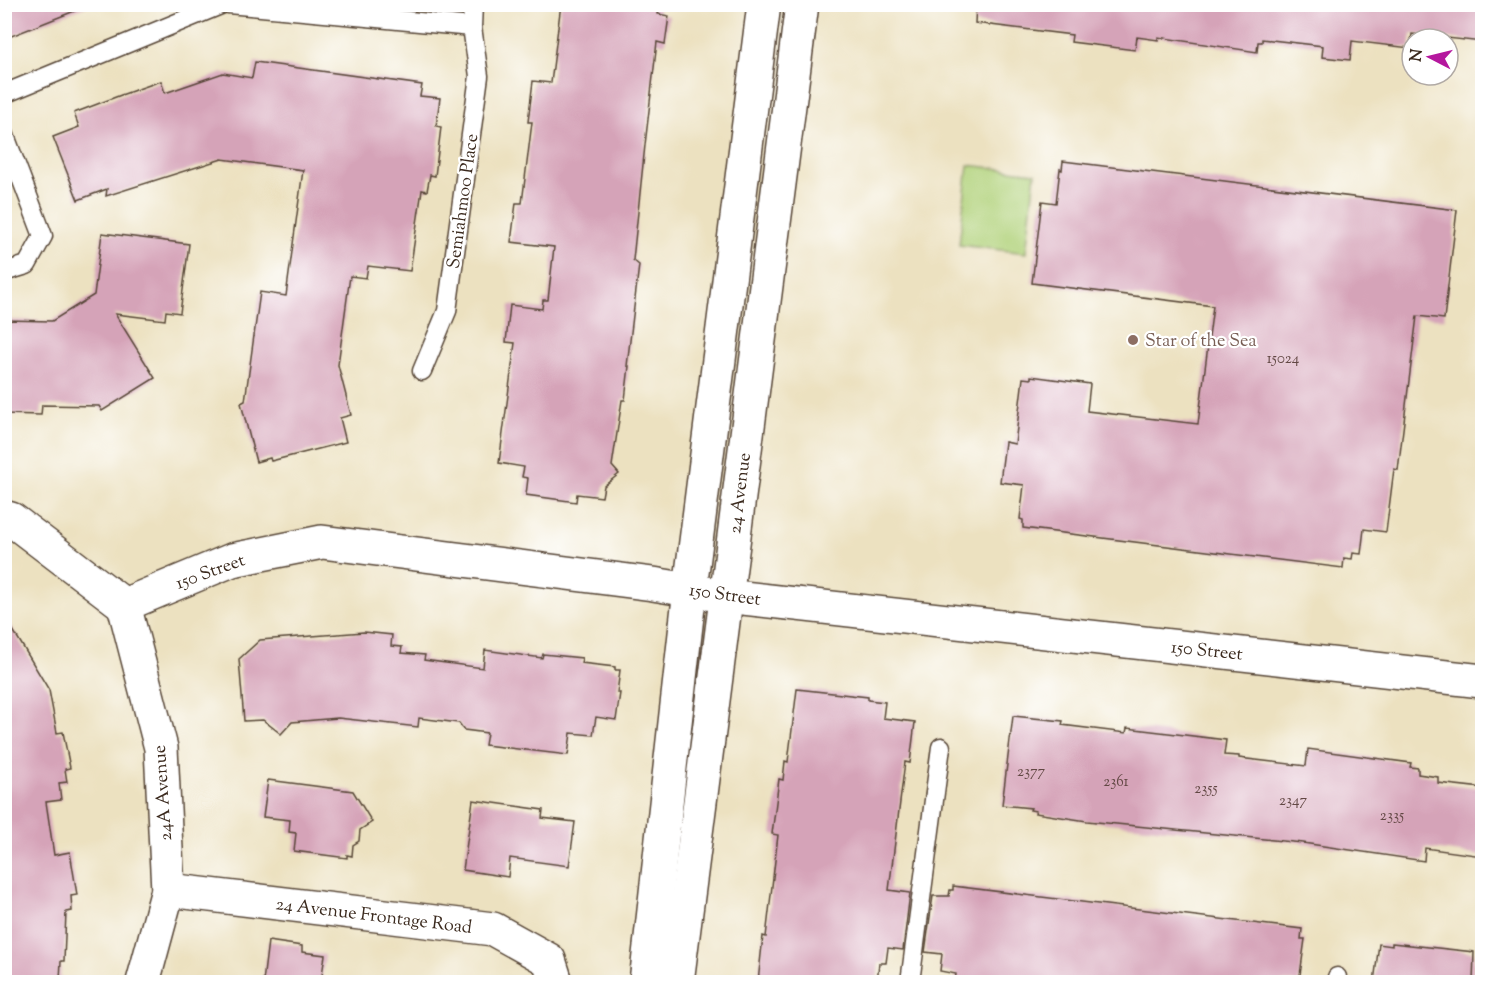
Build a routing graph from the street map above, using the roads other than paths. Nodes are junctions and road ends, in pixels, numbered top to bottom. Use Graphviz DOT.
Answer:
graph roads {
  1 [pos="223,4"];
  2 [pos="228,4"];
  3 [pos="473,4"];
  4 [pos="764,4"];
  5 [pos="802,4"];
  6 [pos="472,27"];
  7 [pos="4,94"];
  8 [pos="4,133"];
  9 [pos="4,273"];
  10 [pos="422,371"];
  11 [pos="4,517"];
  12 [pos="690,589"];
  13 [pos="725,596"];
  14 [pos="124,604"];
  15 [pos="1482,681"];
  16 [pos="941,747"];
  17 [pos="168,890"];
  18 [pos="143,982"];
  19 [pos="556,982"];
  20 [pos="646,982"];
  21 [pos="677,982"];
  22 [pos="910,982"];
  1 -- 7 [label="lane"];
  2 -- 6 [label="lane"];
  3 -- 6 [label="lane, Semiahmoo Place"];
  4 -- 12 [label="street, 24 Avenue"];
  5 -- 13 [label="street, 24 Avenue"];
  6 -- 10 [label="lane, Semiahmoo Place"];
  8 -- 9 [label="lane"];
  11 -- 14 [label="street"];
  12 -- 13 [label="street, 150 Street"];
  12 -- 14 [label="street, 150 Street"];
  12 -- 20 [label="street, 24 Avenue"];
  13 -- 15 [label="street, 150 Street"];
  13 -- 21 [label="street, 24 Avenue"];
  14 -- 17 [label="street, 24A Avenue"];
  16 -- 22 [label="lane"];
  17 -- 18 [label="street, 24A Avenue"];
  17 -- 19 [label="street, 24 Avenue Frontage Road"];
}
